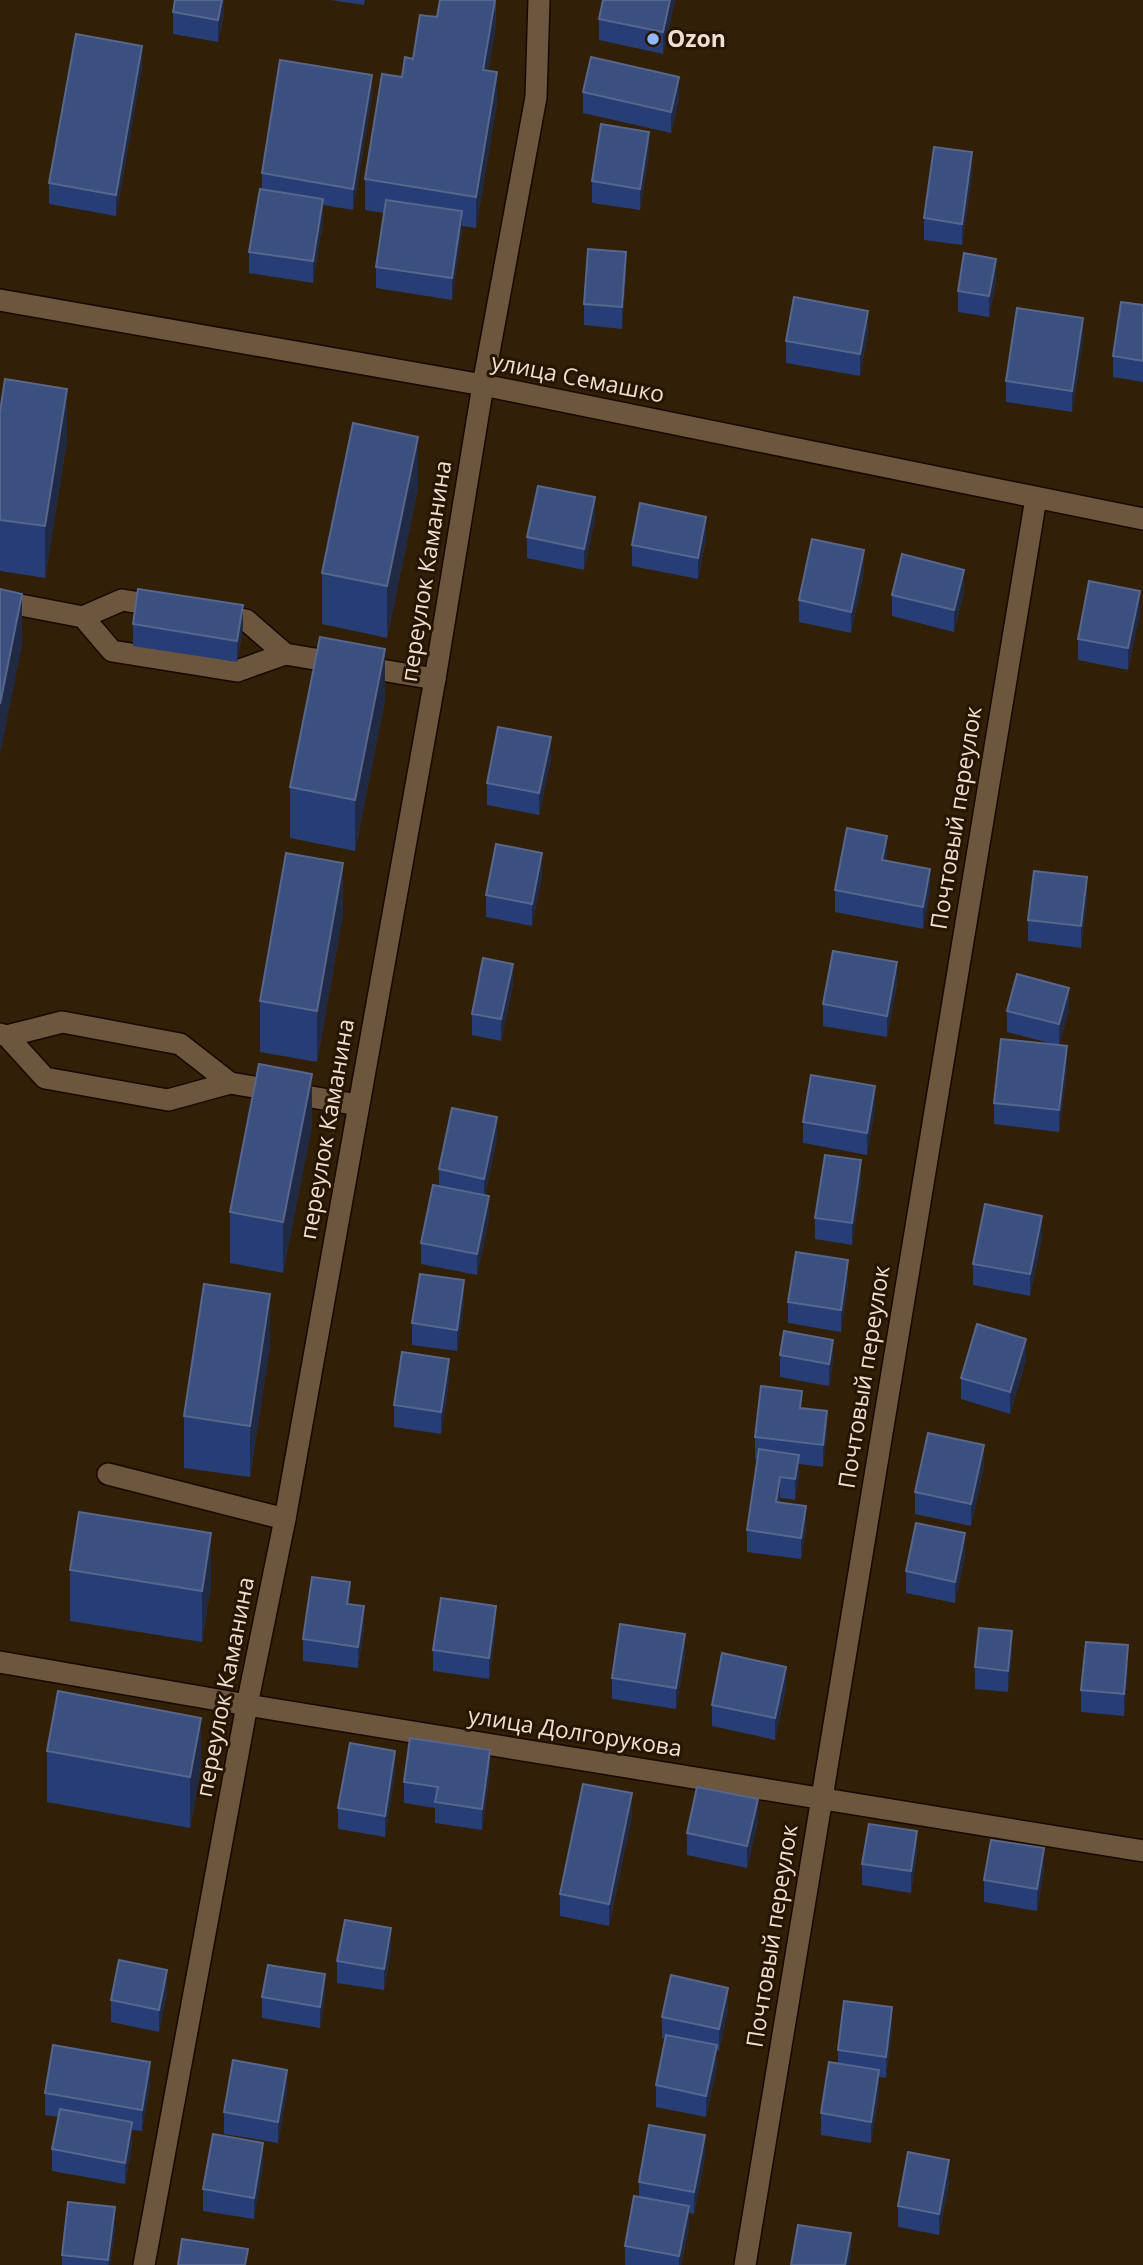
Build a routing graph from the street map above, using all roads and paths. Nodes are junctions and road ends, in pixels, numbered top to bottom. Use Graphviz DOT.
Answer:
graph roads {
  1 [pos="539,0"];
  2 [pos="0,300"];
  3 [pos="483,385"];
  4 [pos="1036,498"];
  5 [pos="1143,519"];
  6 [pos="0,601"];
  7 [pos="83,617"];
  8 [pos="285,654"];
  9 [pos="435,678"];
  10 [pos="4,1035"];
  11 [pos="230,1083"];
  12 [pos="358,1105"];
  13 [pos="108,1474"];
  14 [pos="285,1519"];
  15 [pos="0,1661"];
  16 [pos="247,1705"];
  17 [pos="821,1799"];
  18 [pos="1143,1851"];
  19 [pos="144,2265"];
  20 [pos="745,2265"];
  1 -- 3 [label="street, переулок Каманина"];
  2 -- 3 [label="street, улица Семашко"];
  3 -- 4 [label="street, улица Семашко"];
  3 -- 9 [label="street, переулок Каманина"];
  4 -- 5 [label="street, улица Семашко"];
  4 -- 17 [label="street, Почтовый переулок"];
  6 -- 7 [label="street"];
  7 -- 8 [label="street"];
  7 -- 8 [label="street"];
  8 -- 9 [label="street"];
  9 -- 12 [label="street, переулок Каманина"];
  10 -- 11 [label="street"];
  10 -- 11 [label="street"];
  11 -- 12 [label="street"];
  12 -- 14 [label="street, переулок Каманина"];
  13 -- 14 [label="street"];
  14 -- 16 [label="street, переулок Каманина"];
  15 -- 16 [label="street, улица Долгорукова"];
  16 -- 17 [label="street, улица Долгорукова"];
  16 -- 19 [label="street, переулок Каманина"];
  17 -- 18 [label="street, улица Долгорукова"];
  17 -- 20 [label="street, Почтовый переулок"];
}
